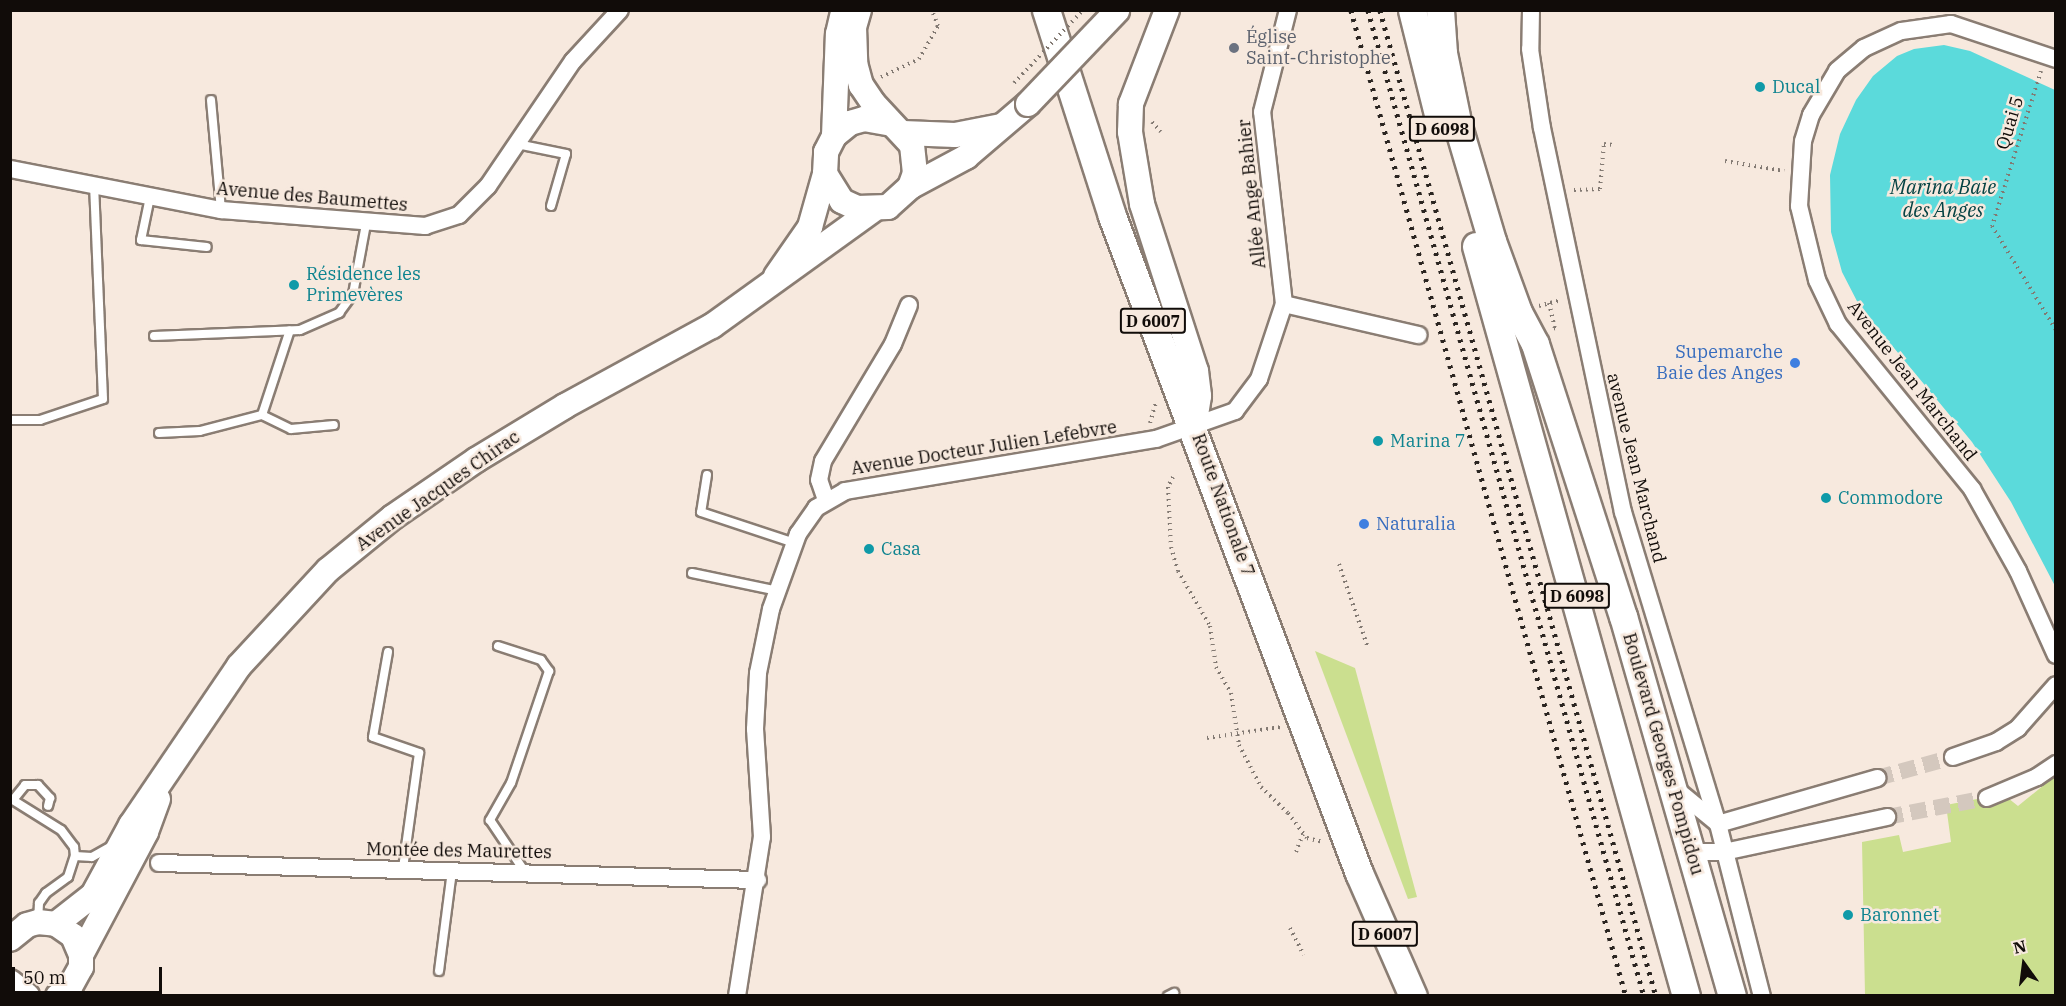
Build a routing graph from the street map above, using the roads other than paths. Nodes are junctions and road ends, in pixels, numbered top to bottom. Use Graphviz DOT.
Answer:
graph roads {
  1 [pos="620,10"];
  2 [pos="844,10"];
  3 [pos="859,10"];
  4 [pos="1046,10"];
  5 [pos="1167,10"];
  6 [pos="1288,10"];
  7 [pos="1412,10"];
  8 [pos="1440,10"];
  9 [pos="1531,10"];
  10 [pos="1117,11"];
  11 [pos="2055,59"];
  12 [pos="210,100"];
  13 [pos="1006,125"];
  14 [pos="897,128"];
  15 [pos="834,136"];
  16 [pos="517,144"];
  17 [pos="10,169"];
  18 [pos="825,174"];
  19 [pos="910,187"];
  20 [pos="94,188"];
  21 [pos="150,197"];
  22 [pos="551,206"];
  23 [pos="221,210"];
  24 [pos="873,210"];
  25 [pos="366,224"];
  26 [pos="207,247"];
  27 [pos="775,278"];
  28 [pos="1284,304"];
  29 [pos="909,305"];
  30 [pos="1518,313"];
  31 [pos="290,330"];
  32 [pos="1418,335"];
  33 [pos="154,336"];
  34 [pos="262,415"];
  35 [pos="10,420"];
  36 [pos="334,425"];
  37 [pos="1194,427"];
  38 [pos="159,433"];
  39 [pos="707,476"];
  40 [pos="826,500"];
  41 [pos="795,543"];
  42 [pos="692,573"];
  43 [pos="778,591"];
  44 [pos="498,646"];
  45 [pos="388,652"];
  46 [pos="2055,655"];
  47 [pos="2055,686"];
  48 [pos="1953,757"];
  49 [pos="2055,764"];
  50 [pos="166,776"];
  51 [pos="1877,778"];
  52 [pos="1670,784"];
  53 [pos="1633,797"];
  54 [pos="1987,798"];
  55 [pos="48,806"];
  56 [pos="1887,817"];
  57 [pos="1718,824"];
  58 [pos="123,840"];
  59 [pos="1691,852"];
  60 [pos="1724,852"];
  61 [pos="75,855"];
  62 [pos="159,863"];
  63 [pos="403,869"];
  64 [pos="453,870"];
  65 [pos="525,872"];
  66 [pos="758,880"];
  67 [pos="47,923"];
  68 [pos="10,939"];
  69 [pos="81,955"];
  70 [pos="439,971"];
  71 [pos="60,995"];
  72 [pos="737,996"];
  73 [pos="1413,996"];
  74 [pos="1686,996"];
  75 [pos="1732,996"];
  76 [pos="1762,996"];
  1 -- 16 [label="street, Avenue des Baumettes"];
  2 -- 15 [label="main road"];
  3 -- 14 [label="main road"];
  4 -- 37 [label="main road, Route Nationale 7 / D 6007"];
  5 -- 37 [label="main road"];
  6 -- 28 [label="street, Allée Ange Bahier"];
  7 -- 30 [label="main road, D 6098"];
  8 -- 30 [label="main road, D 6098"];
  9 -- 57 [label="street, avenue Jean Marchand"];
  10 -- 13 [label="main road, bridge"];
  11 -- 46 [label="street, Avenue Jean Marchand"];
  12 -- 23 [label="lane"];
  13 -- 14 [label="main road"];
  13 -- 19 [label="main road"];
  14 -- 15 [label="main road"];
  14 -- 19 [label="main road"];
  15 -- 18 [label="main road"];
  16 -- 22 [label="lane"];
  16 -- 25 [label="street, Avenue des Baumettes"];
  17 -- 20 [label="street, Avenue des Baumettes"];
  18 -- 24 [label="main road"];
  18 -- 27 [label="main road, Avenue Jacques Chirac"];
  19 -- 24 [label="main road"];
  20 -- 21 [label="street, Avenue des Baumettes"];
  20 -- 35 [label="lane"];
  21 -- 23 [label="street, Avenue des Baumettes"];
  21 -- 26 [label="lane"];
  23 -- 25 [label="street, Avenue des Baumettes"];
  24 -- 27 [label="main road, Avenue Jacques Chirac"];
  25 -- 31 [label="lane"];
  27 -- 50 [label="main road, Avenue Jacques Chirac"];
  28 -- 32 [label="street"];
  28 -- 37 [label="street, Avenue Docteur Julien Lefebvre"];
  29 -- 40 [label="street"];
  30 -- 52 [label="main road, Boulevard Georges Pompidou / D 6098"];
  30 -- 53 [label="main road, D 6098"];
  31 -- 33 [label="lane"];
  31 -- 34 [label="lane"];
  34 -- 36 [label="lane"];
  34 -- 38 [label="lane"];
  37 -- 40 [label="street, Avenue Docteur Julien Lefebvre"];
  37 -- 73 [label="main road, Route Nationale 7 / D 6007"];
  39 -- 41 [label="lane"];
  40 -- 41 [label="street"];
  41 -- 43 [label="street"];
  42 -- 43 [label="lane"];
  43 -- 66 [label="street"];
  44 -- 65 [label="lane"];
  45 -- 63 [label="lane"];
  47 -- 48 [label="street"];
  49 -- 54 [label="street"];
  50 -- 58 [label="main road, Avenue Jacques Chirac"];
  50 -- 69 [label="main road, Avenue Jacques Chirac"];
  51 -- 57 [label="street"];
  52 -- 57 [label="street"];
  52 -- 59 [label="main road, Boulevard Georges Pompidou / D 6098"];
  53 -- 59 [label="main road"];
  53 -- 74 [label="main road, D 6098"];
  55 -- 61 [label="lane"];
  56 -- 60 [label="street"];
  57 -- 60 [label="street, avenue Jean Marchand"];
  58 -- 61 [label="lane"];
  58 -- 67 [label="main road, Avenue Jacques Chirac"];
  59 -- 60 [label="street"];
  59 -- 75 [label="main road, Boulevard Georges Pompidou / D 6098"];
  60 -- 76 [label="street, avenue Jean Marchand"];
  61 -- 67 [label="lane"];
  62 -- 63 [label="street, Montée des Maurettes"];
  63 -- 64 [label="street, Montée des Maurettes"];
  64 -- 65 [label="street, Montée des Maurettes"];
  64 -- 70 [label="lane"];
  65 -- 66 [label="street, Montée des Maurettes"];
  66 -- 72 [label="street"];
  67 -- 68 [label="main road, Avenue Jacques Chirac"];
  67 -- 69 [label="main road"];
  69 -- 71 [label="main road, Avenue Jacques Chirac"];
}
